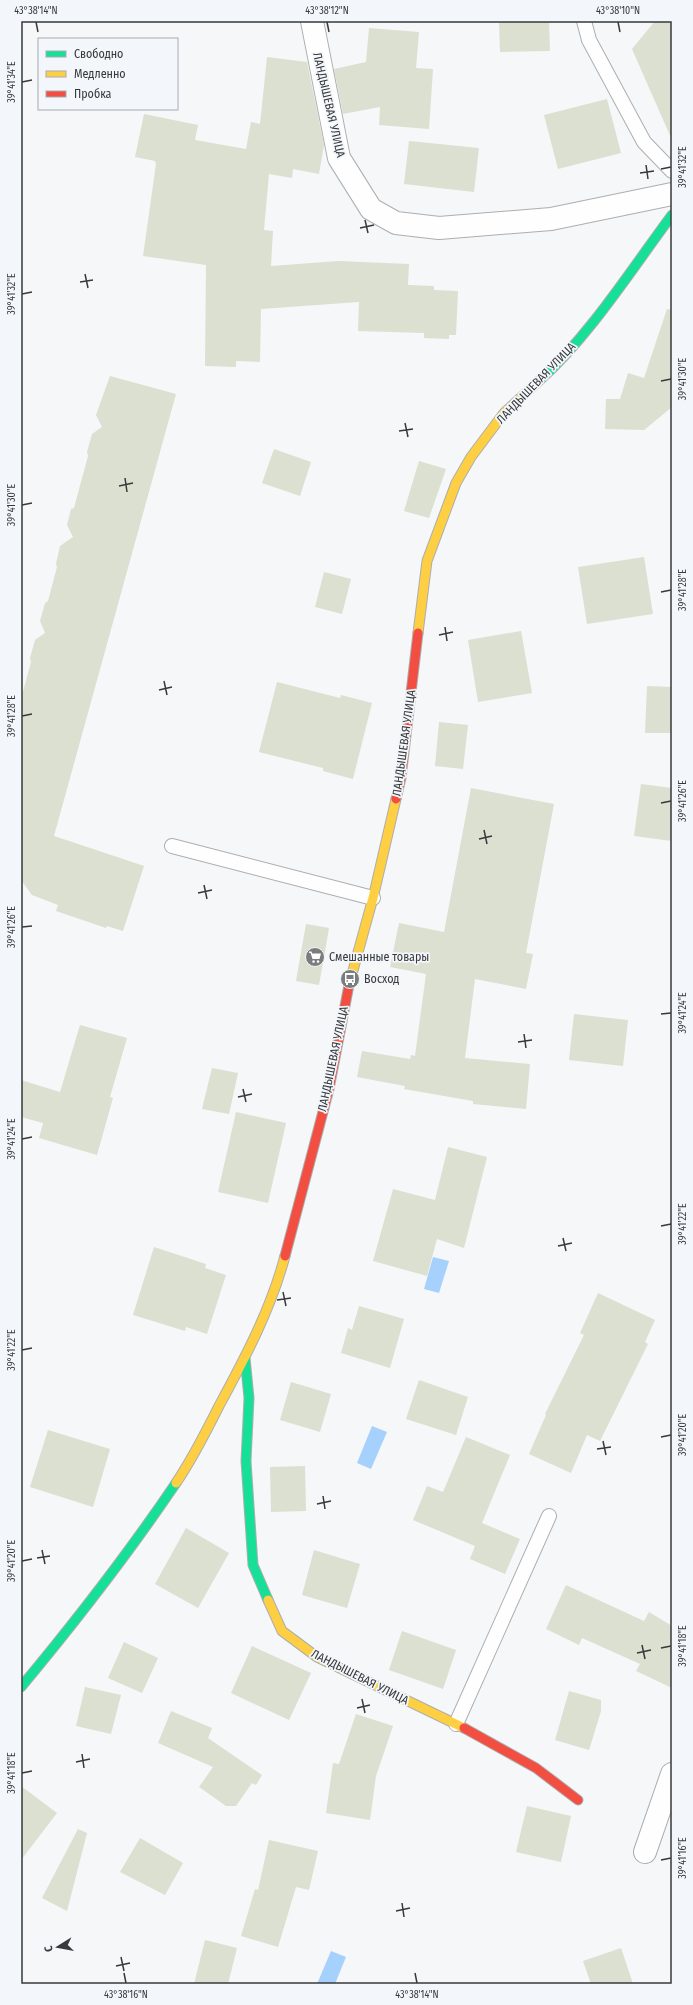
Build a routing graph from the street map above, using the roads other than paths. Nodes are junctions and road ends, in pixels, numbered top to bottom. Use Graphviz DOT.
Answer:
graph roads {
  1 [pos="312,21"];
  2 [pos="584,21"];
  3 [pos="592,21"];
  4 [pos="589,40"];
  5 [pos="672,171"];
  6 [pos="672,194"];
  7 [pos="672,216"];
  8 [pos="172,846"];
  9 [pos="373,898"];
  10 [pos="245,1358"];
  11 [pos="549,1516"];
  12 [pos="21,1687"];
  13 [pos="456,1724"];
  14 [pos="672,1774"];
  15 [pos="578,1800"];
  16 [pos="645,1852"];
  1 -- 6 [label="street, ЛАНДЫШЕВАЯ УЛИЦА"];
  2 -- 4 [label="lane"];
  3 -- 4 [label="lane"];
  4 -- 5 [label="lane"];
  7 -- 9 [label="street, ЛАНДЫШЕВАЯ УЛИЦА"];
  8 -- 9 [label="lane"];
  9 -- 10 [label="street, ЛАНДЫШЕВАЯ УЛИЦА"];
  10 -- 12 [label="street, ЛАНДЫШЕВАЯ УЛИЦА"];
  10 -- 13 [label="street, ЛАНДЫШЕВАЯ УЛИЦА"];
  11 -- 13 [label="lane"];
  13 -- 15 [label="street, ЛАНДЫШЕВАЯ УЛИЦА"];
  14 -- 16 [label="street"];
}
